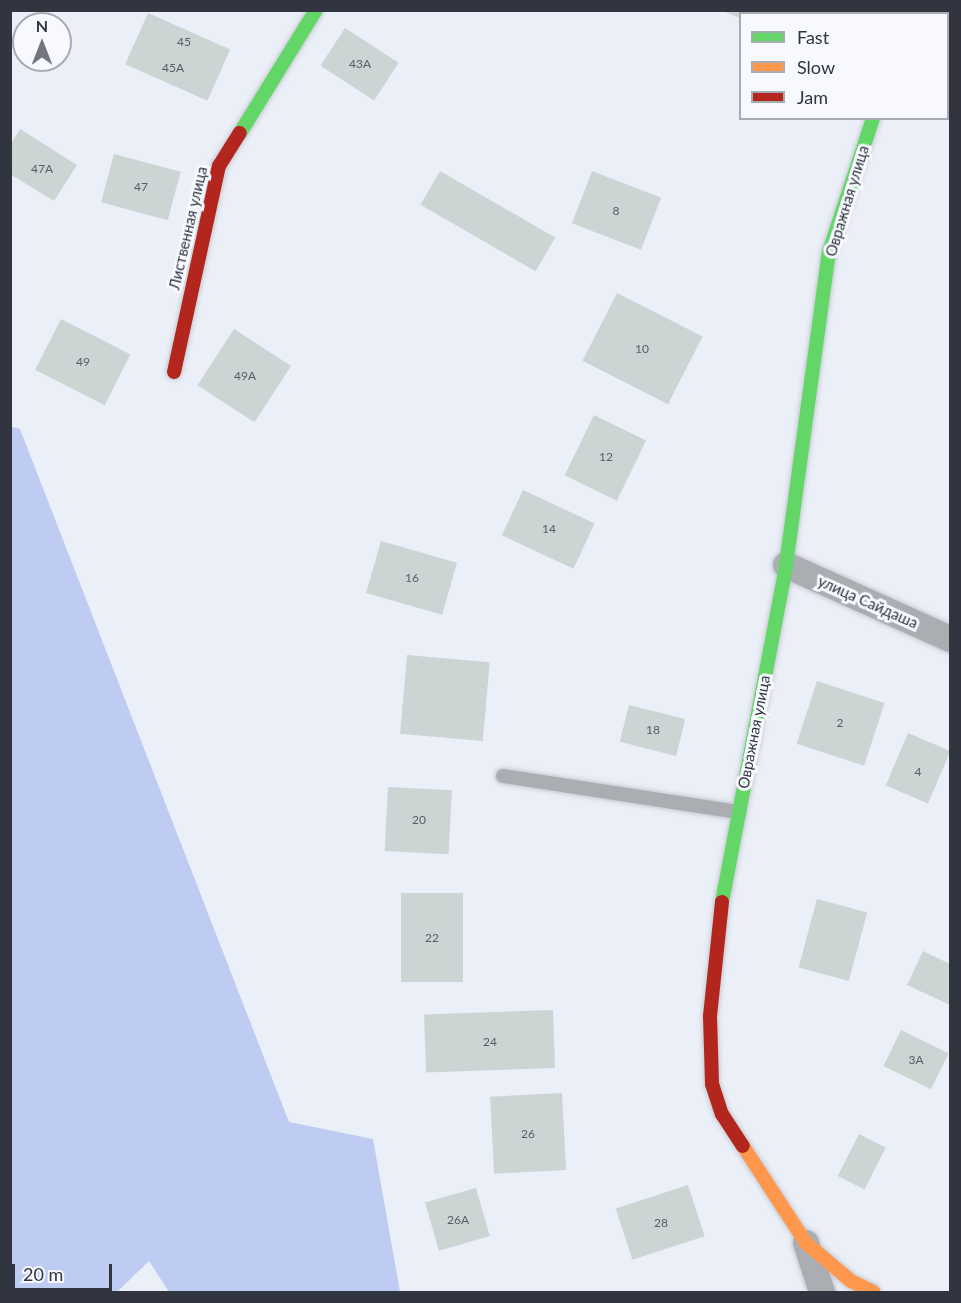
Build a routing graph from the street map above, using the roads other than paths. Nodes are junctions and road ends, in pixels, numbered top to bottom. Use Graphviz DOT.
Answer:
graph roads {
  1 [pos="316,10"];
  2 [pos="872,120"];
  3 [pos="174,372"];
  4 [pos="786,565"];
  5 [pos="951,639"];
  6 [pos="503,776"];
  7 [pos="739,812"];
  8 [pos="806,1243"];
  9 [pos="822,1293"];
  10 [pos="874,1293"];
  1 -- 3 [label="street, Лиственная улица"];
  2 -- 4 [label="street, Овражная улица"];
  4 -- 5 [label="street, улица Сайдаша"];
  4 -- 7 [label="street, Овражная улица"];
  6 -- 7 [label="lane"];
  7 -- 8 [label="street, Овражная улица"];
  8 -- 9 [label="street"];
  8 -- 10 [label="street, Овражная улица"];
}
